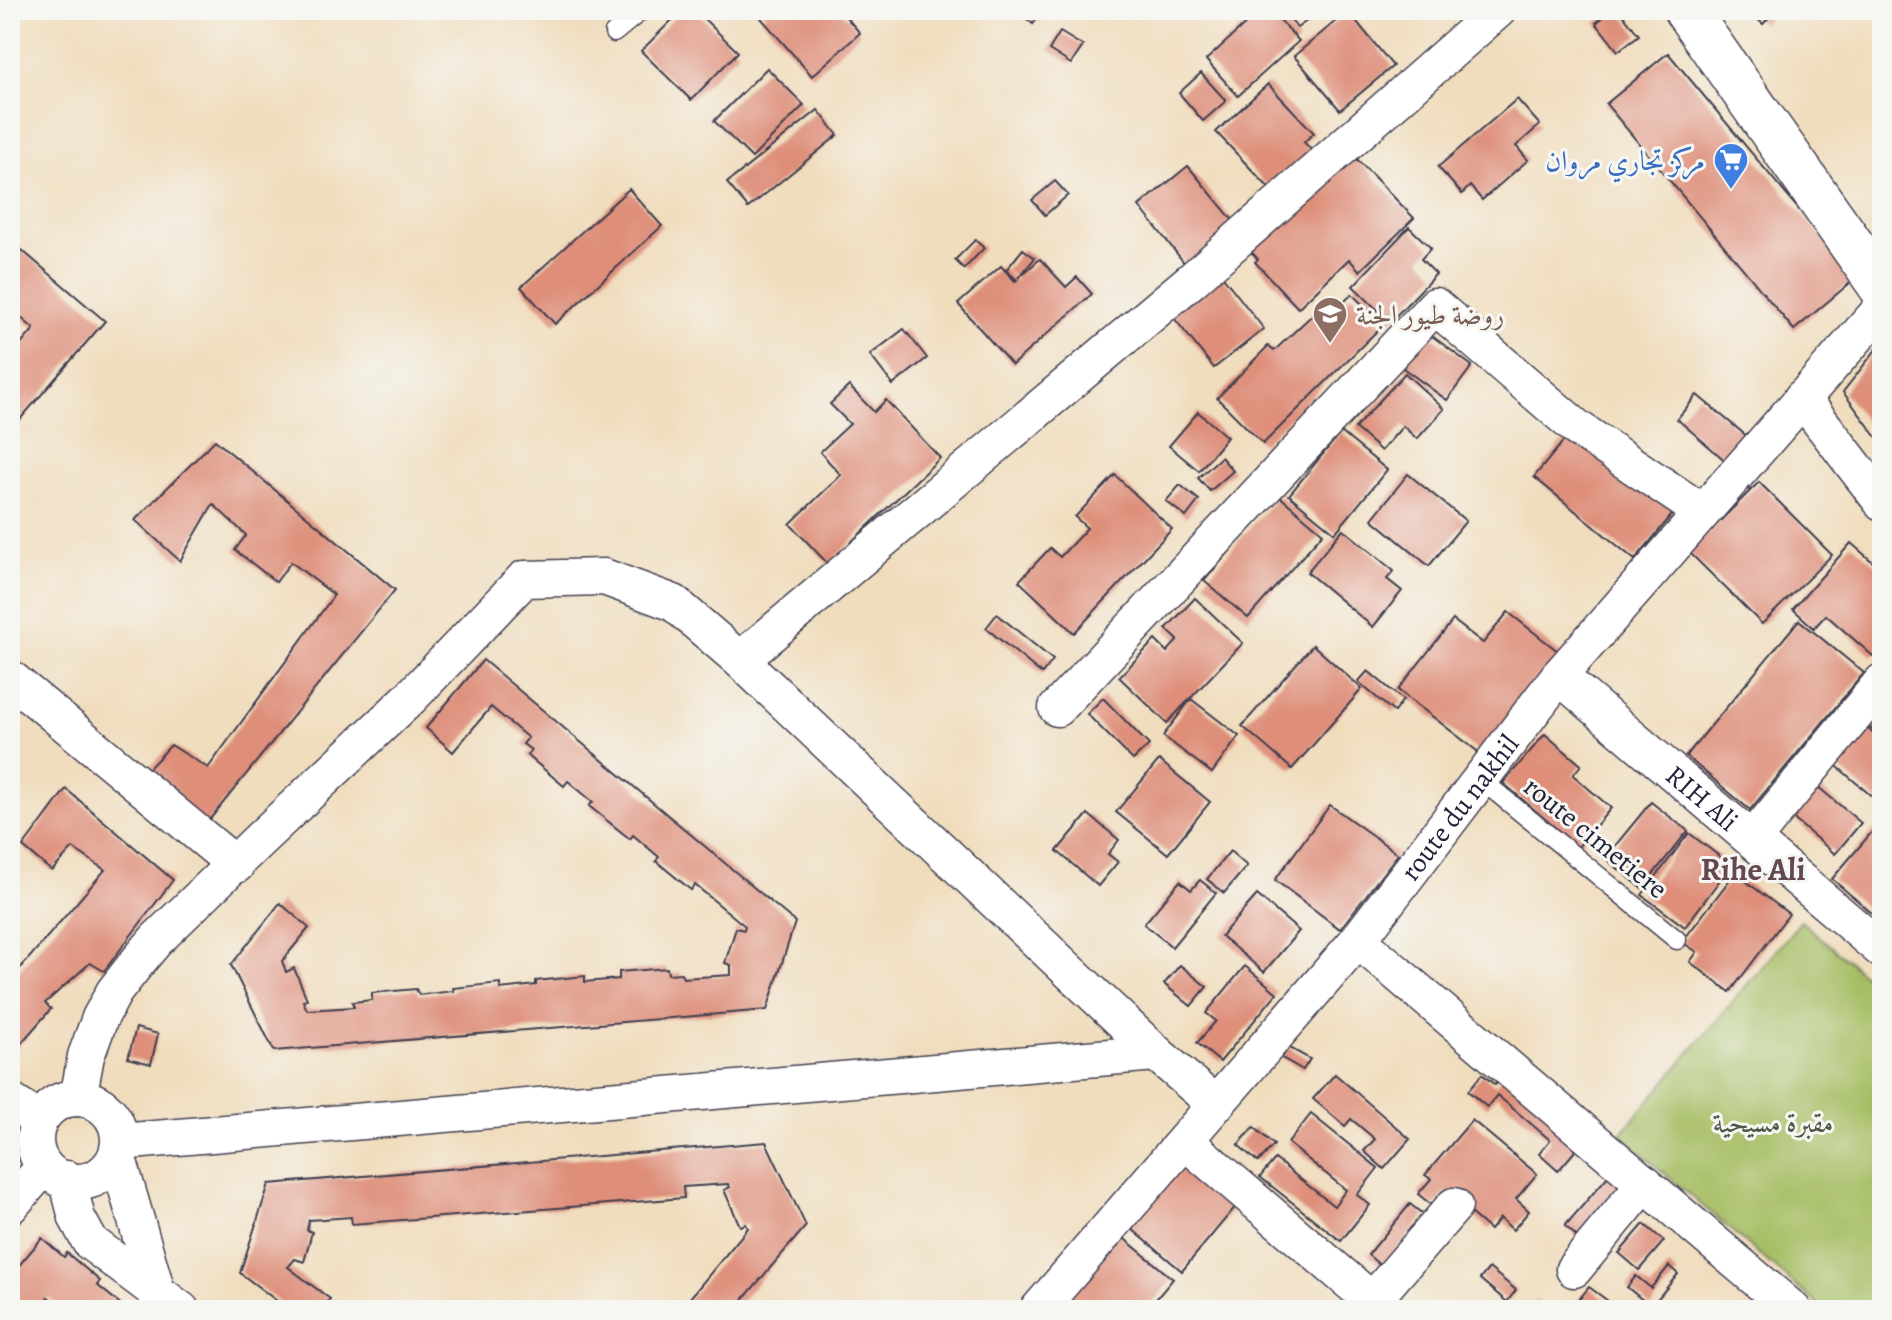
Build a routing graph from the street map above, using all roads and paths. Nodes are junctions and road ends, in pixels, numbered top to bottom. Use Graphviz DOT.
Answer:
graph roads {
  1 [pos="642,10"];
  2 [pos="1498,10"];
  3 [pos="1686,10"];
  4 [pos="614,33"];
  5 [pos="1882,288"];
  6 [pos="1882,308"];
  7 [pos="1802,398"];
  8 [pos="1882,502"];
  9 [pos="1702,512"];
  10 [pos="740,660"];
  11 [pos="1559,676"];
  12 [pos="10,678"];
  13 [pos="1882,682"];
  14 [pos="1057,708"];
  15 [pos="1479,778"];
  16 [pos="1753,839"];
  17 [pos="236,865"];
  18 [pos="1358,940"];
  19 [pos="1677,940"];
  20 [pos="1882,950"];
  21 [pos="1156,1053"];
  22 [pos="78,1098"];
  23 [pos="1215,1104"];
  24 [pos="25,1111"];
  25 [pos="1185,1141"];
  26 [pos="119,1149"];
  27 [pos="55,1173"];
  28 [pos="1645,1183"];
  29 [pos="10,1206"];
  30 [pos="1454,1206"];
  31 [pos="1574,1269"];
  32 [pos="169,1301"];
  33 [pos="1377,1306"];
  34 [pos="1038,1310"];
  35 [pos="1793,1310"];
  1 -- 4 [label="lane"];
  2 -- 10 [label="street"];
  3 -- 5 [label="street"];
  6 -- 7 [label="street, route du nakhil"];
  7 -- 8 [label="street"];
  7 -- 9 [label="street, route du nakhil"];
  9 -- 11 [label="street, route du nakhil"];
  9 -- 14 [label="street"];
  10 -- 17 [label="street"];
  10 -- 21 [label="street"];
  11 -- 15 [label="street, route du nakhil"];
  11 -- 16 [label="street, RIH Ali"];
  12 -- 17 [label="street"];
  13 -- 16 [label="street"];
  15 -- 18 [label="street, route du nakhil"];
  15 -- 19 [label="lane, route cimetiere"];
  16 -- 20 [label="street, RIH Ali"];
  17 -- 22 [label="street"];
  18 -- 23 [label="street, route du nakhil"];
  18 -- 28 [label="street"];
  21 -- 23 [label="street"];
  21 -- 26 [label="street"];
  22 -- 24 [label="street"];
  22 -- 26 [label="street"];
  23 -- 25 [label="street, route du nakhil"];
  24 -- 27 [label="street"];
  25 -- 33 [label="street"];
  25 -- 34 [label="street, route du nakhil"];
  26 -- 27 [label="street"];
  26 -- 32 [label="street"];
  27 -- 29 [label="street"];
  27 -- 32 [label="street"];
  28 -- 31 [label="street"];
  28 -- 35 [label="street"];
  30 -- 33 [label="street"];
}
